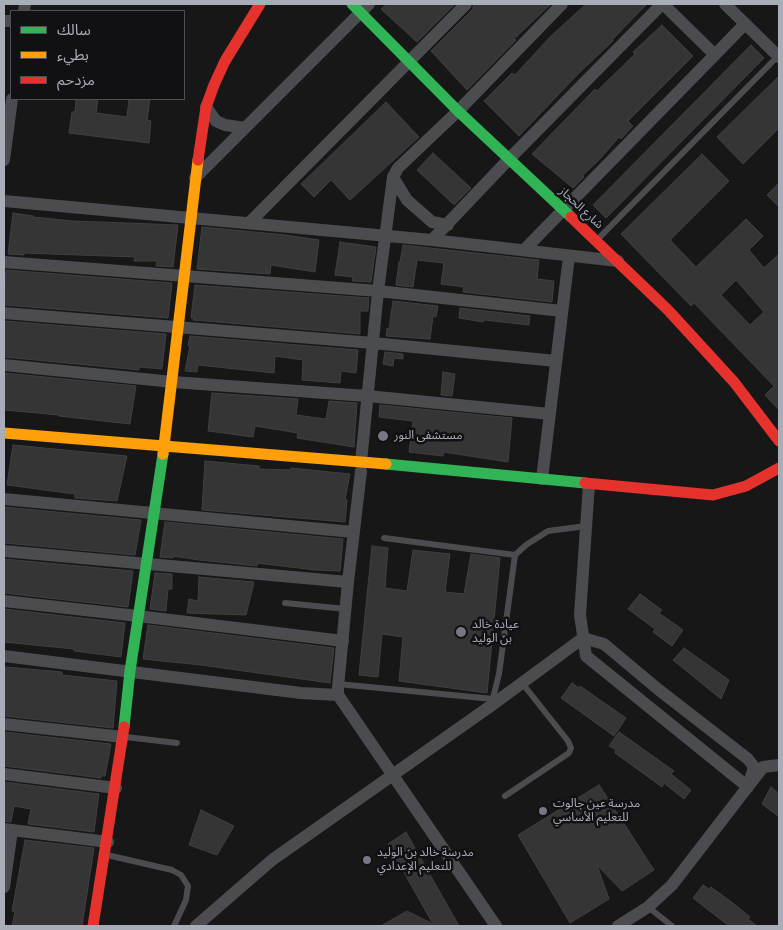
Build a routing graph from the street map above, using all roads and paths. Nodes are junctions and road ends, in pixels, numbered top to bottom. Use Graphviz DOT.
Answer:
graph roads {
  1 [pos="260,4"];
  2 [pos="466,4"];
  3 [pos="562,4"];
  4 [pos="663,4"];
  5 [pos="725,4"];
  6 [pos="361,7"];
  7 [pos="745,24"];
  8 [pos="715,55"];
  9 [pos="778,56"];
  10 [pos="409,62"];
  11 [pos="12,100"];
  12 [pos="206,107"];
  13 [pos="458,111"];
  14 [pos="245,128"];
  15 [pos="509,159"];
  16 [pos="4,160"];
  17 [pos="393,177"];
  18 [pos="195,178"];
  19 [pos="4,201"];
  20 [pos="563,210"];
  21 [pos="191,218"];
  22 [pos="249,223"];
  23 [pos="448,224"];
  24 [pos="385,236"];
  25 [pos="432,240"];
  26 [pos="596,241"];
  27 [pos="524,250"];
  28 [pos="569,256"];
  29 [pos="618,261"];
  30 [pos="4,262"];
  31 [pos="183,277"];
  32 [pos="378,291"];
  33 [pos="562,311"];
  34 [pos="4,313"];
  35 [pos="178,328"];
  36 [pos="373,343"];
  37 [pos="556,360"];
  38 [pos="4,365"];
  39 [pos="173,382"];
  40 [pos="367,396"];
  41 [pos="550,414"];
  42 [pos="4,433"];
  43 [pos="779,441"];
  44 [pos="164,445"];
  45 [pos="361,467"];
  46 [pos="779,468"];
  47 [pos="542,479"];
  48 [pos="589,484"];
  49 [pos="4,499"];
  50 [pos="154,512"];
  51 [pos="586,526"];
  52 [pos="353,532"];
  53 [pos="384,538"];
  54 [pos="4,551"];
  55 [pos="515,555"];
  56 [pos="145,565"];
  57 [pos="348,582"];
  58 [pos="4,601"];
  59 [pos="285,603"];
  60 [pos="346,609"];
  61 [pos="138,616"];
  62 [pos="583,638"];
  63 [pos="343,641"];
  64 [pos="4,656"];
  65 [pos="130,671"];
  66 [pos="522,682"];
  67 [pos="338,690"];
  68 [pos="492,702"];
  69 [pos="4,724"];
  70 [pos="711,731"];
  71 [pos="123,737"];
  72 [pos="177,743"];
  73 [pos="697,746"];
  74 [pos="779,765"];
  75 [pos="4,774"];
  76 [pos="393,774"];
  77 [pos="748,787"];
  78 [pos="116,788"];
  79 [pos="505,796"];
  80 [pos="8,830"];
  81 [pos="107,848"];
  82 [pos="4,878"];
  83 [pos="648,907"];
  84 [pos="623,925"];
  85 [pos="93,926"];
  86 [pos="174,926"];
  87 [pos="196,926"];
  88 [pos="496,926"];
  89 [pos="672,926"];
  1 -- 12 [label="street"];
  2 -- 10 [label="street"];
  3 -- 13 [label="street"];
  4 -- 8 [label="street"];
  4 -- 15 [label="street"];
  5 -- 7 [label="street"];
  6 -- 10 [label="street, شارع الحجاز"];
  6 -- 14 [label="street"];
  7 -- 8 [label="street"];
  7 -- 9 [label="street"];
  8 -- 20 [label="street"];
  9 -- 26 [label="lane"];
  10 -- 13 [label="street, شارع الحجاز"];
  10 -- 22 [label="street"];
  11 -- 16 [label="street"];
  12 -- 14 [label="street"];
  12 -- 18 [label="street"];
  13 -- 15 [label="street, شارع الحجاز"];
  13 -- 17 [label="street"];
  14 -- 18 [label="street"];
  15 -- 20 [label="street, شارع الحجاز"];
  15 -- 23 [label="street"];
  17 -- 23 [label="street"];
  17 -- 24 [label="street"];
  18 -- 21 [label="street"];
  19 -- 21 [label="street"];
  20 -- 26 [label="street, شارع الحجاز"];
  20 -- 27 [label="street"];
  21 -- 22 [label="street"];
  21 -- 31 [label="street"];
  22 -- 24 [label="street"];
  23 -- 25 [label="street"];
  24 -- 25 [label="street"];
  24 -- 32 [label="street"];
  25 -- 27 [label="street"];
  26 -- 29 [label="street, شارع الحجاز"];
  27 -- 28 [label="street"];
  28 -- 29 [label="street"];
  28 -- 33 [label="street"];
  29 -- 43 [label="street, شارع الحجاز"];
  30 -- 31 [label="street"];
  31 -- 32 [label="street"];
  31 -- 35 [label="street"];
  32 -- 33 [label="street"];
  32 -- 36 [label="street"];
  33 -- 37 [label="street"];
  34 -- 35 [label="street"];
  35 -- 36 [label="street"];
  35 -- 39 [label="street"];
  36 -- 37 [label="street"];
  36 -- 40 [label="street"];
  37 -- 41 [label="street"];
  38 -- 39 [label="street"];
  39 -- 40 [label="street"];
  39 -- 44 [label="street"];
  40 -- 41 [label="street"];
  40 -- 45 [label="street"];
  41 -- 47 [label="street"];
  42 -- 44 [label="street"];
  44 -- 45 [label="street"];
  44 -- 50 [label="street"];
  45 -- 47 [label="street"];
  45 -- 52 [label="street"];
  46 -- 48 [label="street"];
  47 -- 48 [label="street"];
  48 -- 51 [label="street"];
  49 -- 50 [label="street"];
  50 -- 52 [label="street"];
  50 -- 56 [label="street"];
  51 -- 55 [label="lane"];
  51 -- 62 [label="street"];
  52 -- 57 [label="street"];
  53 -- 55 [label="lane"];
  54 -- 56 [label="street"];
  55 -- 68 [label="lane"];
  56 -- 57 [label="street"];
  56 -- 61 [label="street"];
  57 -- 60 [label="street"];
  58 -- 61 [label="street"];
  59 -- 60 [label="lane"];
  60 -- 63 [label="street"];
  61 -- 63 [label="street"];
  61 -- 65 [label="street"];
  62 -- 66 [label="street"];
  62 -- 70 [label="street"];
  62 -- 73 [label="street"];
  63 -- 67 [label="street"];
  64 -- 65 [label="street"];
  65 -- 67 [label="street"];
  65 -- 71 [label="street"];
  66 -- 68 [label="street"];
  66 -- 79 [label="lane"];
  67 -- 68 [label="lane"];
  67 -- 76 [label="street"];
  68 -- 76 [label="street"];
  69 -- 71 [label="street"];
  70 -- 73 [label="street"];
  70 -- 77 [label="street"];
  71 -- 72 [label="lane"];
  71 -- 78 [label="street"];
  73 -- 77 [label="street"];
  74 -- 77 [label="street"];
  75 -- 78 [label="street"];
  76 -- 87 [label="street"];
  76 -- 88 [label="street"];
  77 -- 83 [label="street"];
  78 -- 81 [label="street"];
  80 -- 81 [label="street"];
  80 -- 82 [label="street"];
  81 -- 85 [label="street"];
  81 -- 86 [label="lane"];
  83 -- 84 [label="street"];
  83 -- 89 [label="lane"];
}
